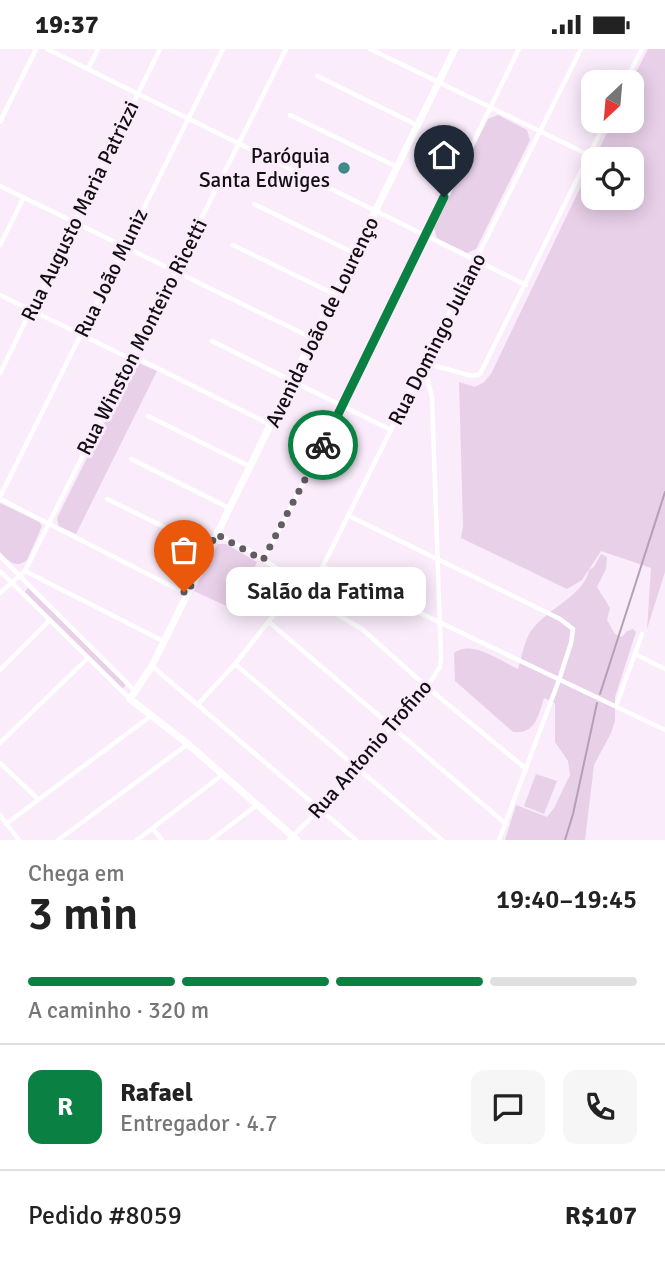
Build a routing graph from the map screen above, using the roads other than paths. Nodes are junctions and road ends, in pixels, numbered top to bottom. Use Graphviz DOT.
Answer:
graph roads {
  1 [pos="36,49"];
  2 [pos="47,49"];
  3 [pos="98,49"];
  4 [pos="160,49"];
  5 [pos="222,49"];
  6 [pos="286,49"];
  7 [pos="370,49"];
  8 [pos="455,49"];
  9 [pos="519,49"];
  10 [pos="581,49"];
  11 [pos="642,49"];
  12 [pos="88,69"];
  13 [pos="631,70"];
  14 [pos="317,76"];
  15 [pos="440,81"];
  16 [pos="137,95"];
  17 [pos="490,107"];
  18 [pos="290,115"];
  19 [pos="188,120"];
  20 [pos="0,122"];
  21 [pos="418,125"];
  22 [pos="540,131"];
  23 [pos="238,144"];
  24 [pos="581,151"];
  25 [pos="397,167"];
  26 [pos="581,172"];
  27 [pos="0,186"];
  28 [pos="23,197"];
  29 [pos="254,204"];
  30 [pos="376,212"];
  31 [pos="75,223"];
  32 [pos="426,236"];
  33 [pos="0,245"];
  34 [pos="233,245"];
  35 [pos="125,246"];
  36 [pos="355,253"];
  37 [pos="476,261"];
  38 [pos="175,271"];
  39 [pos="526,285"];
  40 [pos="334,294"];
  41 [pos="0,295"];
  42 [pos="31,310"];
  43 [pos="81,334"];
  44 [pos="312,338"];
  45 [pos="212,341"];
  46 [pos="131,359"];
  47 [pos="425,365"];
  48 [pos="0,373"];
  49 [pos="293,381"];
  50 [pos="344,406"];
  51 [pos="149,416"];
  52 [pos="271,425"];
  53 [pos="391,430"];
  54 [pos="131,459"];
  55 [pos="250,467"];
  56 [pos="0,498"];
  57 [pos="107,499"];
  58 [pos="229,508"];
  59 [pos="349,516"];
  60 [pos="48,524"];
  61 [pos="216,534"];
  62 [pos="209,549"];
  63 [pos="0,556"];
  64 [pos="263,560"];
  65 [pos="437,560"];
  66 [pos="324,567"];
  67 [pos="0,571"];
  68 [pos="25,571"];
  69 [pos="19,575"];
  70 [pos="11,582"];
  71 [pos="299,583"];
  72 [pos="310,592"];
  73 [pos="0,593"];
  74 [pos="187,594"];
  75 [pos="50,620"];
  76 [pos="269,622"];
  77 [pos="439,624"];
  78 [pos="642,634"];
  79 [pos="164,642"];
  80 [pos="635,654"];
  81 [pos="88,658"];
  82 [pos="235,664"];
  83 [pos="152,666"];
  84 [pos="665,669"];
  85 [pos="0,670"];
  86 [pos="559,680"];
  87 [pos="427,687"];
  88 [pos="133,696"];
  89 [pos="198,704"];
  90 [pos="616,706"];
  91 [pos="153,714"];
  92 [pos="391,726"];
  93 [pos="665,730"];
  94 [pos="0,743"];
  95 [pos="188,744"];
  96 [pos="0,763"];
  97 [pos="356,767"];
  98 [pos="525,768"];
  99 [pos="223,774"];
  100 [pos="38,799"];
  101 [pos="257,805"];
  102 [pos="319,810"];
  103 [pos="0,815"];
  104 [pos="6,824"];
  105 [pos="506,824"];
  106 [pos="153,828"];
  107 [pos="293,839"];
  108 [pos="19,840"];
  109 [pos="58,840"];
  110 [pos="137,840"];
  111 [pos="162,840"];
  112 [pos="211,840"];
  113 [pos="356,840"];
  114 [pos="442,840"];
  115 [pos="499,840"];
  1 -- 20 [label="street"];
  2 -- 12 [label="street"];
  3 -- 12 [label="street"];
  4 -- 16 [label="street, Rua Augusto Maria Patrizzi"];
  5 -- 19 [label="street, Rua João Muniz"];
  6 -- 23 [label="street, Rua Winston Monteiro Ricetti"];
  7 -- 15 [label="street"];
  8 -- 15 [label="street, Avenida João de Lourenço"];
  9 -- 17 [label="street"];
  10 -- 22 [label="street, Rua Domingo Juliano"];
  11 -- 13 [label="street"];
  12 -- 16 [label="street"];
  14 -- 21 [label="street"];
  15 -- 17 [label="street"];
  15 -- 21 [label="street, Avenida João de Lourenço"];
  16 -- 19 [label="street"];
  16 -- 31 [label="street, Rua Augusto Maria Patrizzi"];
  17 -- 22 [label="street"];
  17 -- 32 [label="street"];
  18 -- 25 [label="street"];
  19 -- 23 [label="street"];
  19 -- 35 [label="street, Rua João Muniz"];
  21 -- 25 [label="street, Avenida João de Lourenço"];
  22 -- 24 [label="street"];
  22 -- 37 [label="street, Rua Domingo Juliano"];
  23 -- 30 [label="street"];
  23 -- 38 [label="street, Rua Winston Monteiro Ricetti"];
  25 -- 30 [label="street, Avenida João de Lourenço"];
  26 -- 39 [label="street"];
  27 -- 28 [label="street"];
  28 -- 31 [label="street"];
  28 -- 33 [label="street"];
  29 -- 36 [label="street"];
  30 -- 32 [label="street"];
  30 -- 36 [label="street, Avenida João de Lourenço"];
  31 -- 35 [label="street"];
  31 -- 42 [label="street, Rua Augusto Maria Patrizzi"];
  32 -- 37 [label="street"];
  32 -- 50 [label="street"];
  34 -- 40 [label="street"];
  35 -- 38 [label="street"];
  35 -- 43 [label="street, Rua João Muniz"];
  36 -- 40 [label="street, Avenida João de Lourenço"];
  37 -- 39 [label="street"];
  37 -- 47 [label="street, Rua Domingo Juliano"];
  38 -- 44 [label="street"];
  38 -- 46 [label="street, Rua Winston Monteiro Ricetti"];
  39 -- 47 [label="street"];
  40 -- 44 [label="street, Avenida João de Lourenço"];
  41 -- 42 [label="street"];
  42 -- 43 [label="street"];
  42 -- 48 [label="street, Rua Augusto Maria Patrizzi"];
  43 -- 46 [label="street"];
  43 -- 56 [label="street, Rua João Muniz"];
  44 -- 49 [label="street, Avenida João de Lourenço"];
  45 -- 49 [label="street"];
  46 -- 52 [label="street"];
  46 -- 60 [label="street, Rua Winston Monteiro Ricetti"];
  47 -- 53 [label="street, Rua Domingo Juliano"];
  47 -- 65 [label="street, Rua Antonio Trofino"];
  49 -- 50 [label="street"];
  49 -- 52 [label="street, Avenida João de Lourenço"];
  50 -- 53 [label="street"];
  50 -- 64 [label="street"];
  51 -- 55 [label="street"];
  52 -- 55 [label="street, Avenida João de Lourenço"];
  53 -- 59 [label="street, Rua Domingo Juliano"];
  54 -- 58 [label="street"];
  55 -- 58 [label="street, Avenida João de Lourenço"];
  56 -- 60 [label="street"];
  57 -- 62 [label="street"];
  58 -- 61 [label="street, Avenida João de Lourenço"];
  59 -- 65 [label="street"];
  59 -- 66 [label="street, Rua Domingo Juliano"];
  60 -- 68 [label="street, Rua Winston Monteiro Ricetti"];
  60 -- 74 [label="street"];
  61 -- 62 [label="street, Avenida João de Lourenço"];
  61 -- 64 [label="street"];
  62 -- 74 [label="street, Avenida João de Lourenço"];
  63 -- 69 [label="street"];
  64 -- 71 [label="street"];
  65 -- 77 [label="street, Rua Antonio Trofino"];
  65 -- 86 [label="street"];
  66 -- 72 [label="street, Rua Domingo Juliano"];
  66 -- 77 [label="street"];
  67 -- 70 [label="street"];
  68 -- 69 [label="street"];
  68 -- 79 [label="street"];
  69 -- 70 [label="street"];
  69 -- 88 [label="street"];
  70 -- 73 [label="street"];
  70 -- 75 [label="street"];
  71 -- 72 [label="street"];
  71 -- 76 [label="street"];
  72 -- 87 [label="street"];
  74 -- 79 [label="street, Avenida João de Lourenço"];
  75 -- 81 [label="street"];
  75 -- 85 [label="street"];
  76 -- 82 [label="street"];
  76 -- 92 [label="street"];
  77 -- 86 [label="street"];
  77 -- 87 [label="street, Rua Antonio Trofino"];
  78 -- 80 [label="street"];
  79 -- 83 [label="street, Avenida João de Lourenço"];
  80 -- 84 [label="street"];
  80 -- 90 [label="street"];
  81 -- 88 [label="street"];
  81 -- 94 [label="street"];
  82 -- 89 [label="street"];
  82 -- 97 [label="street"];
  83 -- 88 [label="street, Avenida João de Lourenço"];
  83 -- 89 [label="street"];
  86 -- 90 [label="street"];
  86 -- 98 [label="street"];
  87 -- 92 [label="street, Rua Antonio Trofino"];
  87 -- 98 [label="street"];
  88 -- 91 [label="street"];
  89 -- 102 [label="street"];
  90 -- 93 [label="street"];
  91 -- 95 [label="street"];
  91 -- 100 [label="street"];
  92 -- 97 [label="street, Rua Antonio Trofino"];
  92 -- 105 [label="street"];
  95 -- 99 [label="street"];
  95 -- 109 [label="street"];
  96 -- 100 [label="street"];
  97 -- 102 [label="street, Rua Antonio Trofino"];
  97 -- 114 [label="street"];
  98 -- 105 [label="street"];
  99 -- 101 [label="street"];
  99 -- 106 [label="street"];
  100 -- 104 [label="street"];
  101 -- 107 [label="street"];
  101 -- 112 [label="street"];
  102 -- 107 [label="street, Rua Antonio Trofino"];
  102 -- 113 [label="street"];
  103 -- 104 [label="street"];
  104 -- 108 [label="street"];
  105 -- 115 [label="street"];
  106 -- 110 [label="street"];
  106 -- 111 [label="street"];
}
